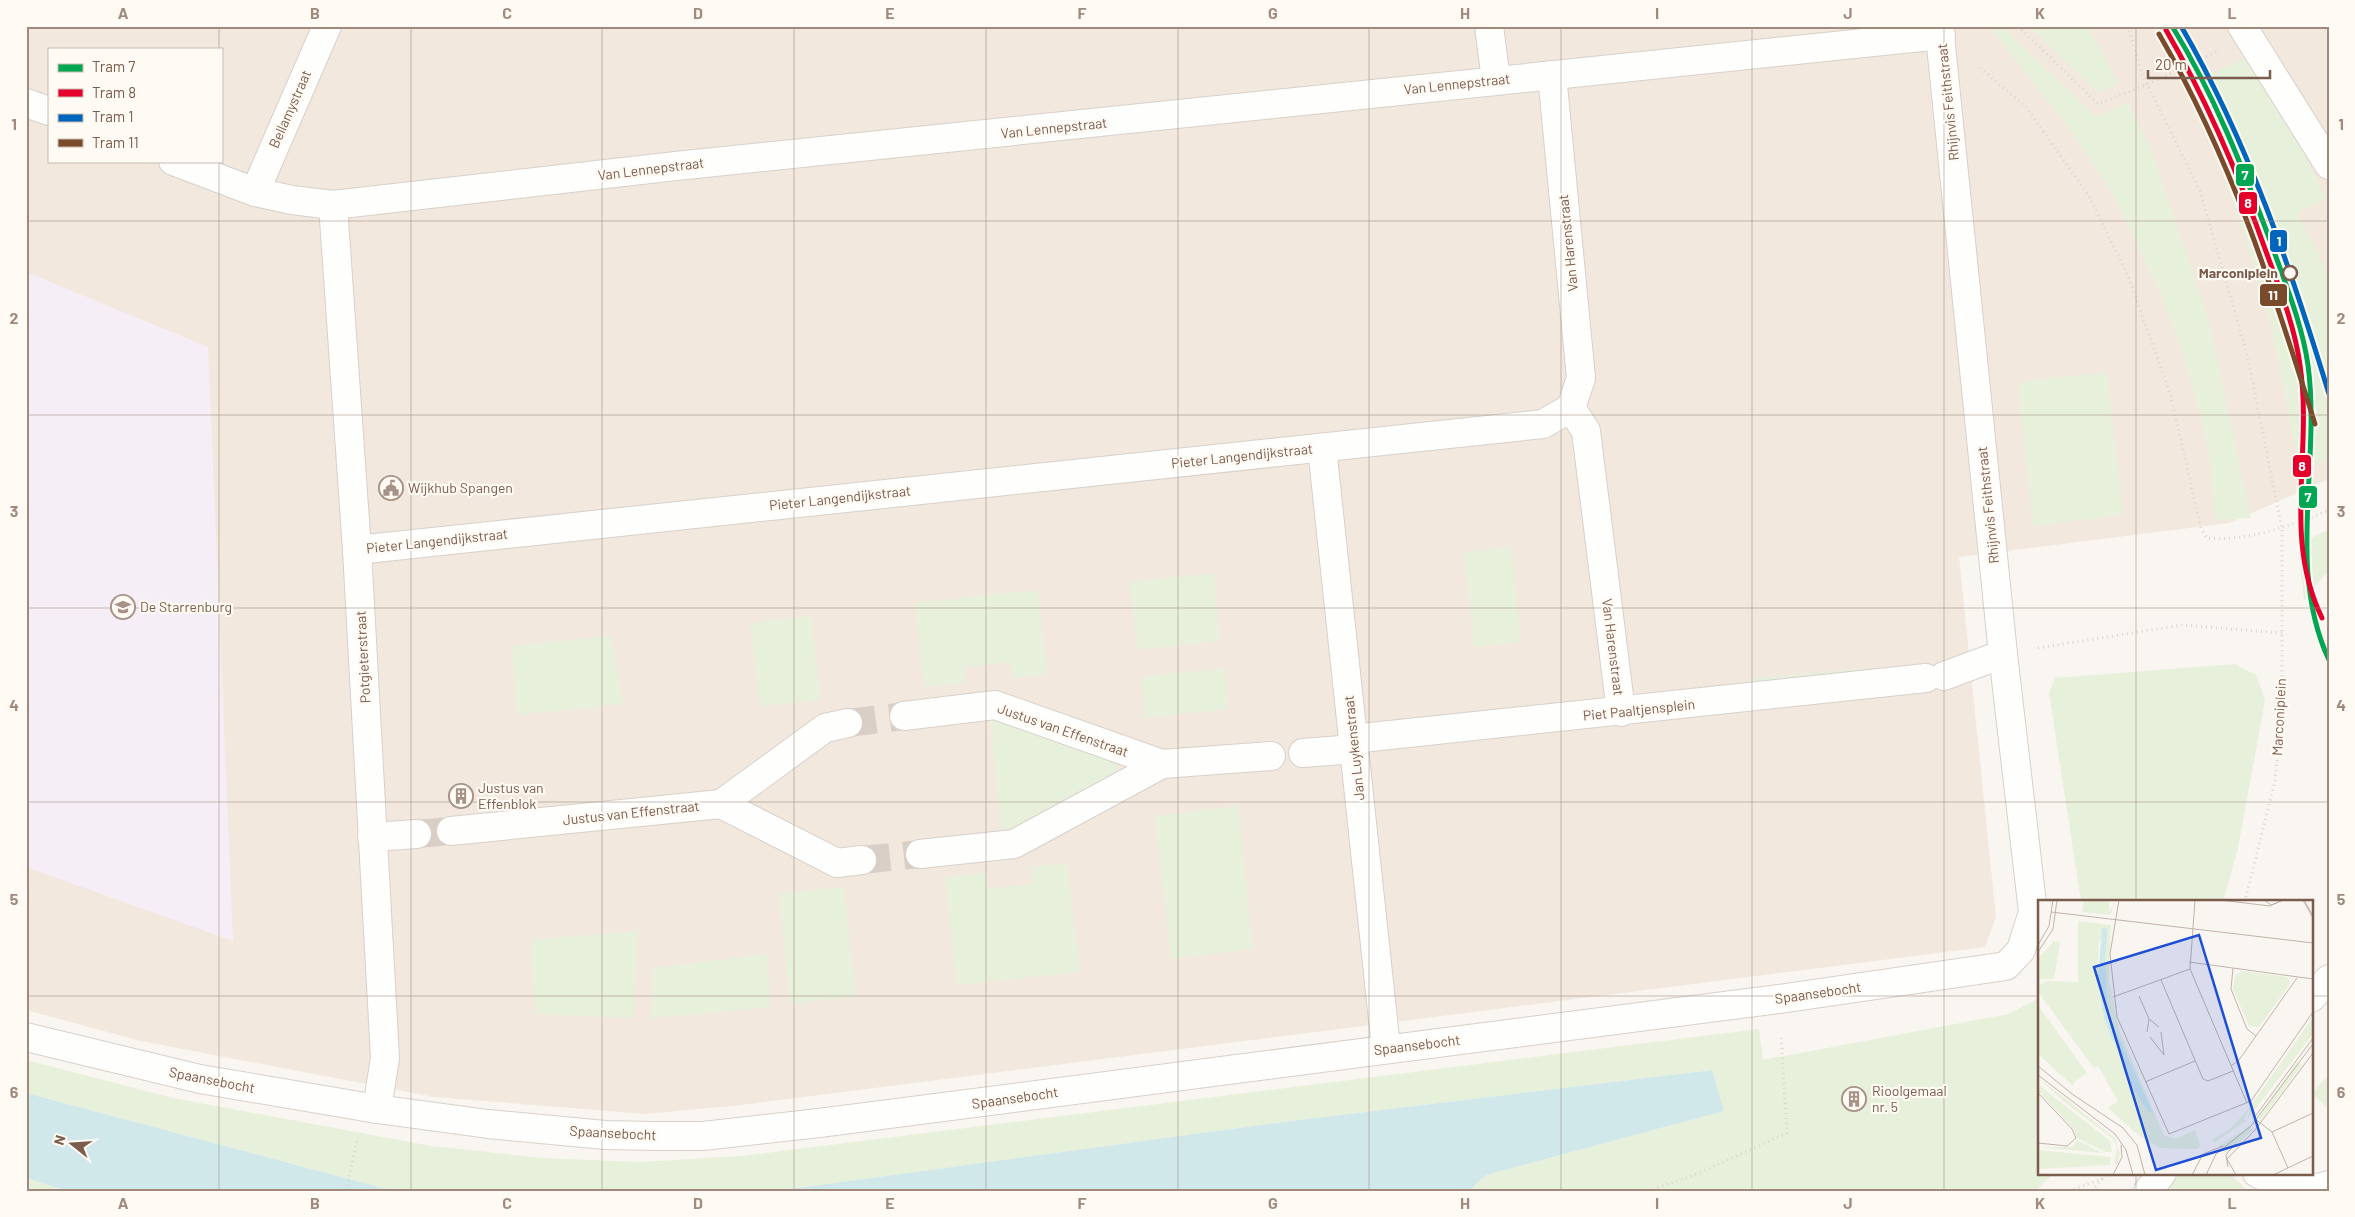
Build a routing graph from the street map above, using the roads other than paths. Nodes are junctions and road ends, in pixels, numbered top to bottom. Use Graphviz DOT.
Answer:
graph roads {
  1 [pos="327,26"];
  2 [pos="1489,26"];
  3 [pos="1940,31"];
  4 [pos="2246,31"];
  5 [pos="1552,75"];
  6 [pos="1496,80"];
  7 [pos="26,102"];
  8 [pos="48,112"];
  9 [pos="176,162"];
  10 [pos="2329,165"];
  11 [pos="255,192"];
  12 [pos="333,205"];
  13 [pos="1571,408"];
  14 [pos="1322,448"];
  15 [pos="357,550"];
  16 [pos="2003,654"];
  17 [pos="1621,712"];
  18 [pos="904,716"];
  19 [pos="848,723"];
  20 [pos="1353,744"];
  21 [pos="1304,753"];
  22 [pos="1271,756"];
  23 [pos="1162,764"];
  24 [pos="721,804"];
  25 [pos="451,831"];
  26 [pos="417,834"];
  27 [pos="372,837"];
  28 [pos="920,854"];
  29 [pos="862,860"];
  30 [pos="2006,966"];
  31 [pos="2329,978"];
  32 [pos="2312,997"];
  33 [pos="26,1037"];
  34 [pos="1386,1048"];
  35 [pos="377,1109"];
  36 [pos="2161,1174"];
  37 [pos="2259,1174"];
  38 [pos="2329,1184"];
  39 [pos="2148,1191"];
  1 -- 11 [label="street, Bellamystraat"];
  2 -- 6 [label="street"];
  3 -- 5 [label="street, Van Lennepstraat"];
  3 -- 16 [label="street, Rhijnvis Feithstraat"];
  4 -- 10 [label="street"];
  5 -- 6 [label="street, Van Lennepstraat"];
  5 -- 13 [label="street, Van Harenstraat"];
  6 -- 12 [label="street, Van Lennepstraat"];
  7 -- 8 [label="street"];
  9 -- 11 [label="street, Van Lennepstraat"];
  11 -- 12 [label="street, Van Lennepstraat"];
  12 -- 15 [label="street, Potgieterstraat"];
  13 -- 14 [label="street"];
  13 -- 17 [label="street, Van Harenstraat"];
  14 -- 15 [label="street, Pieter Langendijkstraat"];
  14 -- 20 [label="street, Jan Luykenstraat"];
  15 -- 27 [label="street, Potgieterstraat"];
  16 -- 17 [label="street, Piet Paaltjensplein"];
  16 -- 30 [label="street, Rhijnvis Feithstraat"];
  17 -- 20 [label="street, Piet Paaltjensplein"];
  18 -- 23 [label="street, Justus van Effenstraat"];
  19 -- 24 [label="street"];
  20 -- 21 [label="street"];
  20 -- 34 [label="street, Jan Luykenstraat"];
  22 -- 23 [label="street, Justus van Effenstraat"];
  23 -- 28 [label="street, Justus van Effenstraat"];
  24 -- 25 [label="street, Justus van Effenstraat"];
  24 -- 29 [label="street"];
  26 -- 27 [label="street"];
  27 -- 35 [label="street, Potgieterstraat"];
  30 -- 34 [label="street, Spaansebocht"];
  31 -- 32 [label="street"];
  33 -- 35 [label="street, Spaansebocht"];
  34 -- 35 [label="street, Spaansebocht"];
  36 -- 39 [label="street"];
  37 -- 38 [label="street"];
}
